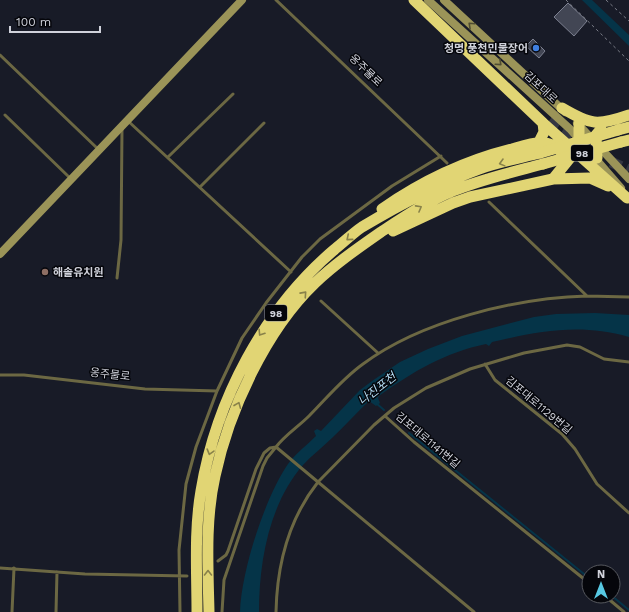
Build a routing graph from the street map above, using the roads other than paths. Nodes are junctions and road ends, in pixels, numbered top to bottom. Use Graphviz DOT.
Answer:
graph roads {
  1 [pos="242,0"];
  2 [pos="276,0"];
  3 [pos="415,0"];
  4 [pos="428,0"];
  5 [pos="444,0"];
  6 [pos="0,55"];
  7 [pos="233,94"];
  8 [pos="562,108"];
  9 [pos="5,115"];
  10 [pos="629,115"];
  11 [pos="546,122"];
  12 [pos="609,122"];
  13 [pos="124,123"];
  14 [pos="264,123"];
  15 [pos="579,124"];
  16 [pos="629,127"];
  17 [pos="579,138"];
  18 [pos="625,141"];
  19 [pos="596,142"];
  20 [pos="539,147"];
  21 [pos="98,149"];
  22 [pos="574,152"];
  23 [pos="441,156"];
  24 [pos="168,158"];
  25 [pos="597,158"];
  26 [pos="447,163"];
  27 [pos="563,168"];
  28 [pos="71,179"];
  29 [pos="553,179"];
  30 [pos="629,179"];
  31 [pos="200,187"];
  32 [pos="628,199"];
  33 [pos="489,202"];
  34 [pos="361,246"];
  35 [pos="0,254"];
  36 [pos="291,272"];
  37 [pos="117,278"];
  38 [pos="586,296"];
  39 [pos="629,297"];
  40 [pos="321,302"];
  41 [pos="378,353"];
  42 [pos="629,362"];
  43 [pos="485,364"];
  44 [pos="0,375"];
  45 [pos="217,391"];
  46 [pos="385,416"];
  47 [pos="276,447"];
  48 [pos="316,481"];
  49 [pos="629,514"];
  50 [pos="218,561"];
  51 [pos="0,568"];
  52 [pos="14,568"];
  53 [pos="58,572"];
  54 [pos="179,576"];
  55 [pos="187,576"];
  56 [pos="581,577"];
  57 [pos="614,604"];
  58 [pos="12,612"];
  59 [pos="56,612"];
  60 [pos="180,612"];
  61 [pos="197,612"];
  62 [pos="209,612"];
  63 [pos="222,612"];
  64 [pos="276,612"];
  65 [pos="474,612"];
  66 [pos="624,612"];
  1 -- 13 [label="main road"];
  2 -- 23 [label="lane, 옹주물로"];
  3 -- 11 [label="highway"];
  4 -- 17 [label="main road, 김포대로, one-way"];
  8 -- 5 [label="main road, 김포대로, one-way"];
  6 -- 21 [label="lane"];
  7 -- 24 [label="lane"];
  8 -- 12 [label="highway"];
  8 -- 15 [label="main road, 김포대로"];
  9 -- 28 [label="lane"];
  10 -- 12 [label="highway"];
  11 -- 20 [label="highway"];
  11 -- 22 [label="highway"];
  12 -- 19 [label="highway"];
  13 -- 21 [label="main road"];
  13 -- 24 [label="lane"];
  13 -- 37 [label="lane"];
  14 -- 31 [label="lane"];
  15 -- 17 [label="highway"];
  15 -- 19 [label="main road, 김포대로"];
  16 -- 20 [label="highway, 98, bridge"];
  17 -- 22 [label="highway"];
  17 -- 25 [label="main road, 김포대로"];
  34 -- 18 [label="highway, 98, one-way, bridge"];
  19 -- 25 [label="highway"];
  19 -- 30 [label="main road, 김포대로"];
  20 -- 27 [label="highway"];
  20 -- 61 [label="highway, 98, one-way"];
  21 -- 28 [label="main road"];
  22 -- 27 [label="highway"];
  22 -- 32 [label="highway"];
  23 -- 26 [label="lane, 옹주물로"];
  23 -- 36 [label="lane"];
  24 -- 31 [label="lane"];
  25 -- 32 [label="main road, 김포대로"];
  27 -- 29 [label="highway"];
  28 -- 35 [label="main road"];
  29 -- 32 [label="highway"];
  29 -- 34 [label="highway"];
  31 -- 36 [label="lane"];
  33 -- 38 [label="lane"];
  62 -- 34 [label="highway, 98, one-way"];
  36 -- 45 [label="lane"];
  38 -- 39 [label="lane"];
  38 -- 41 [label="lane"];
  40 -- 41 [label="lane"];
  41 -- 47 [label="lane"];
  42 -- 43 [label="lane, 김포대로1141번길"];
  43 -- 46 [label="lane, 김포대로1141번길"];
  43 -- 49 [label="lane, 김포대로1129번길"];
  44 -- 45 [label="lane, 옹주물로"];
  45 -- 54 [label="lane"];
  46 -- 48 [label="lane"];
  46 -- 56 [label="lane, 김포대로1141번길"];
  47 -- 48 [label="lane"];
  47 -- 50 [label="lane"];
  47 -- 63 [label="lane"];
  48 -- 64 [label="lane"];
  48 -- 65 [label="lane"];
  51 -- 52 [label="lane"];
  52 -- 53 [label="lane"];
  52 -- 58 [label="lane"];
  53 -- 54 [label="lane"];
  53 -- 59 [label="lane"];
  54 -- 55 [label="lane"];
  54 -- 60 [label="lane"];
  57 -- 66 [label="lane"];
}
